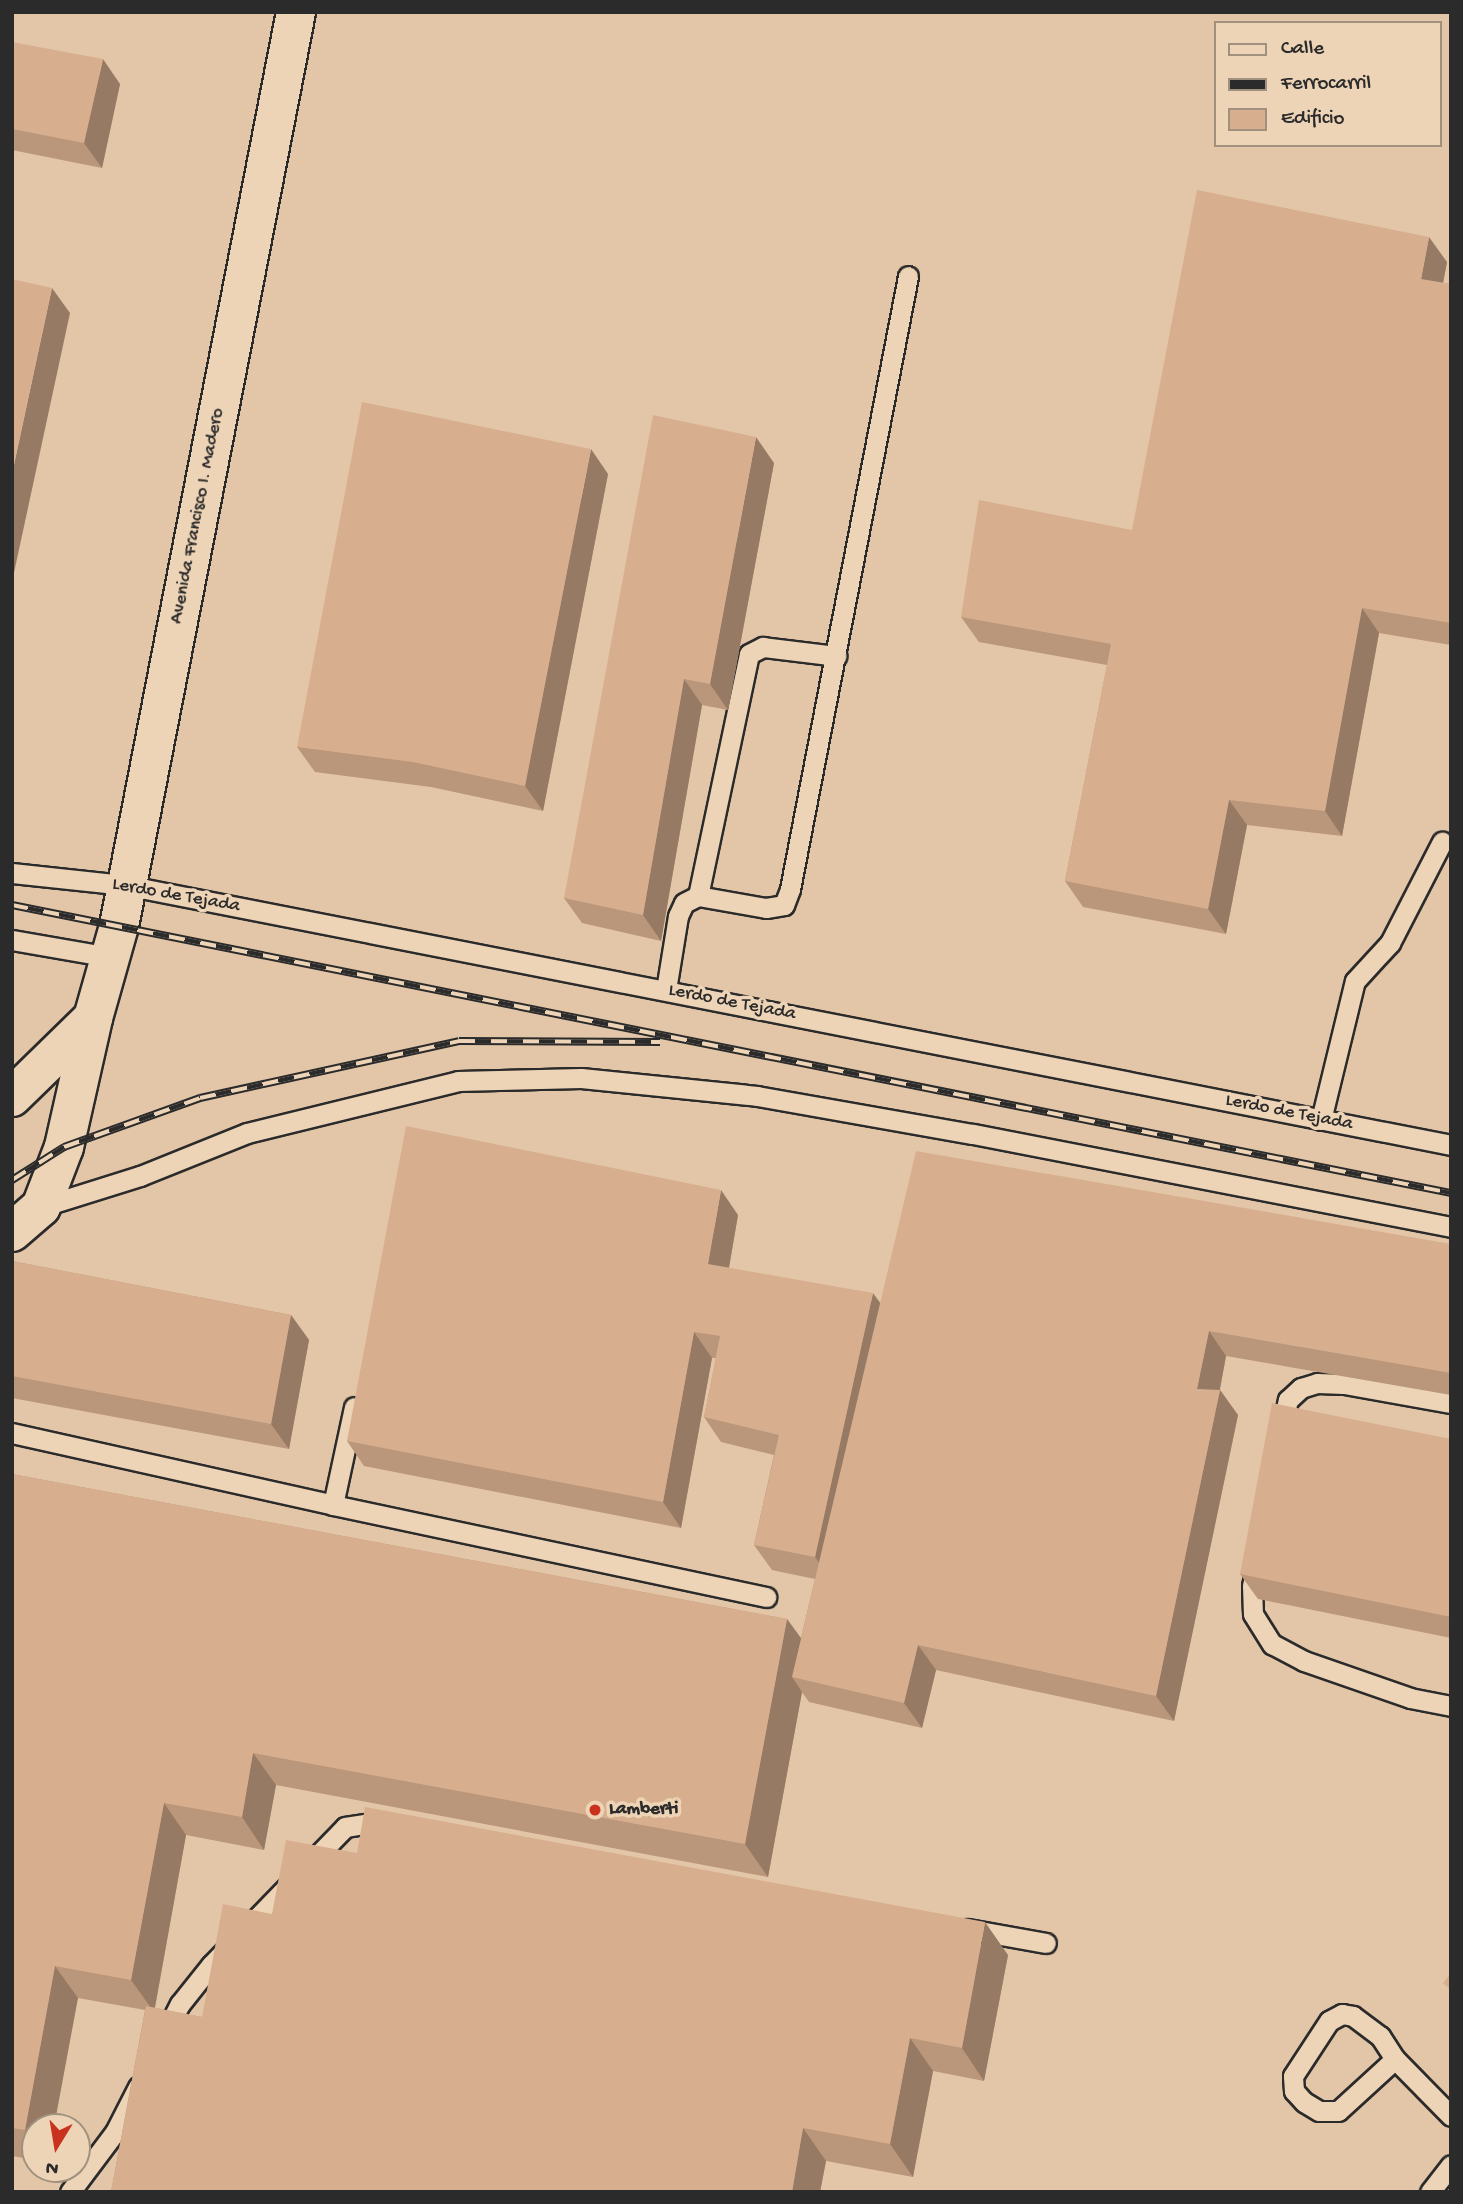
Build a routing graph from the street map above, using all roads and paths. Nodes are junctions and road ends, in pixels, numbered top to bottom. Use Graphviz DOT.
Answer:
graph roads {
  1 [pos="296,12"];
  2 [pos="908,276"];
  3 [pos="836,656"];
  4 [pos="1441,842"];
  5 [pos="12,873"];
  6 [pos="125,885"];
  7 [pos="698,897"];
  8 [pos="12,940"];
  9 [pos="110,957"];
  10 [pos="666,990"];
  11 [pos="93,1018"];
  12 [pos="12,1097"];
  13 [pos="1321,1120"];
  14 [pos="1451,1145"];
  15 [pos="41,1207"];
  16 [pos="1451,1227"];
  17 [pos="12,1232"];
  18 [pos="358,1386"];
  19 [pos="1451,1403"];
  20 [pos="12,1433"];
  21 [pos="1279,1445"];
  22 [pos="333,1506"];
  23 [pos="1259,1548"];
  24 [pos="766,1597"];
  25 [pos="1451,1706"];
  26 [pos="411,1830"];
  27 [pos="952,1926"];
  28 [pos="1046,1943"];
  29 [pos="156,2050"];
  30 [pos="1395,2059"];
  31 [pos="144,2074"];
  32 [pos="1451,2116"];
  33 [pos="1451,2165"];
  34 [pos="71,2192"];
  35 [pos="1430,2192"];
  1 -- 6 [label="street, Avenida Francisco I. Madero"];
  2 -- 3 [label="lane"];
  3 -- 7 [label="lane"];
  3 -- 7 [label="lane"];
  4 -- 13 [label="lane"];
  5 -- 6 [label="lane, Lerdo de Tejada"];
  6 -- 9 [label="street, Avenida Francisco I. Madero"];
  6 -- 10 [label="lane, Lerdo de Tejada"];
  7 -- 10 [label="lane"];
  8 -- 9 [label="lane"];
  9 -- 11 [label="street, Avenida Francisco I. Madero"];
  10 -- 13 [label="lane, Lerdo de Tejada"];
  11 -- 12 [label="street"];
  11 -- 15 [label="street, Avenida Francisco I. Madero"];
  13 -- 14 [label="lane, Lerdo de Tejada"];
  15 -- 16 [label="lane"];
  15 -- 17 [label="street, Avenida Francisco I. Madero"];
  18 -- 22 [label="lane"];
  19 -- 21 [label="lane"];
  20 -- 22 [label="lane"];
  22 -- 24 [label="lane"];
  23 -- 25 [label="lane"];
  26 -- 29 [label="lane"];
  27 -- 28 [label="lane"];
  30 -- 30 [label="lane"];
  30 -- 32 [label="lane"];
  31 -- 34 [label="lane"];
  33 -- 35 [label="lane"];
}
